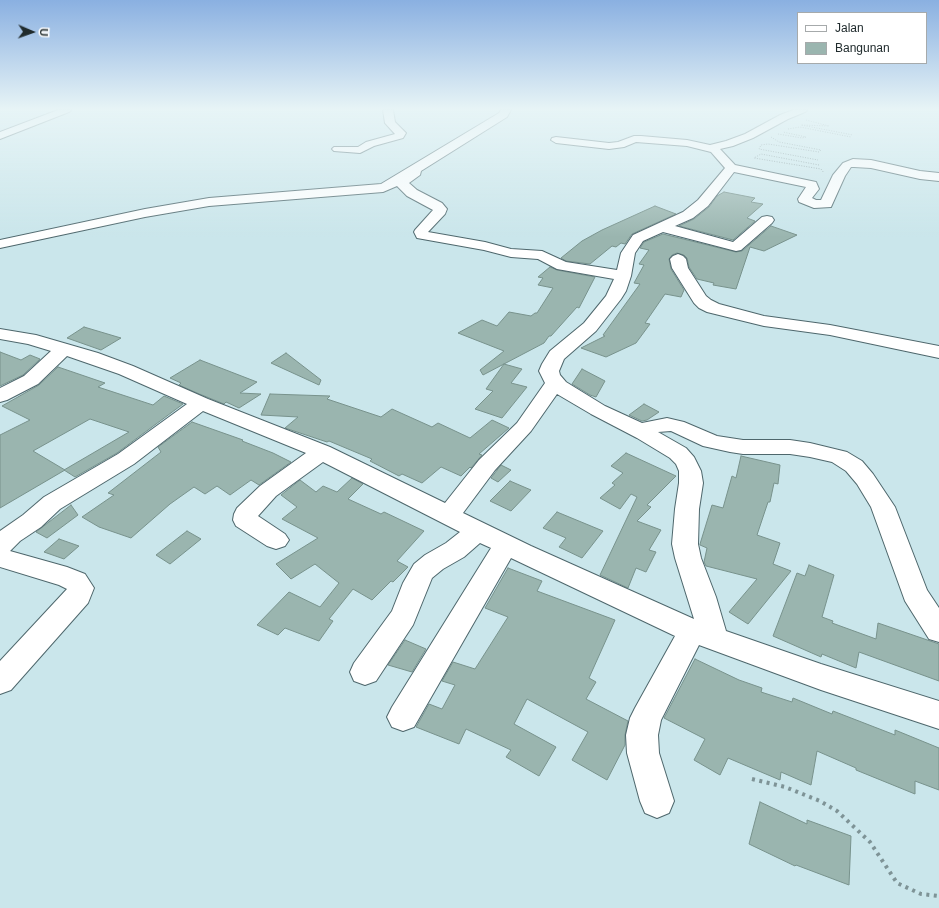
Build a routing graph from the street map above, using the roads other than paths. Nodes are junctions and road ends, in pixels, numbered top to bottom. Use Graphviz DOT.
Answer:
graph roads {
  1 [pos="442,152"];
  2 [pos="717,152"];
  3 [pos="731,168"];
  4 [pos="412,171"];
  5 [pos="939,177"];
  6 [pos="767,220"];
  7 [pos="662,227"];
  8 [pos="0,244"];
  9 [pos="678,259"];
  10 [pos="623,276"];
  11 [pos="0,334"];
  12 [pos="64,349"];
  13 [pos="939,352"];
  14 [pos="555,383"];
  15 [pos="0,396"];
  16 [pos="201,403"];
  17 [pos="640,431"];
  18 [pos="322,452"];
  19 [pos="448,516"];
  20 [pos="478,531"];
  21 [pos="276,540"];
  22 [pos="506,545"];
  23 [pos="0,546"];
  24 [pos="0,558"];
  25 [pos="939,631"];
  26 [pos="703,635"];
  27 [pos="366,672"];
  28 [pos="0,681"];
  29 [pos="939,715"];
  30 [pos="403,718"];
  31 [pos="657,801"];
  1 -- 4 [label="street"];
  2 -- 3 [label="street"];
  3 -- 5 [label="street"];
  3 -- 7 [label="street"];
  4 -- 8 [label="street"];
  4 -- 10 [label="street"];
  6 -- 7 [label="street"];
  7 -- 10 [label="street"];
  9 -- 13 [label="street"];
  10 -- 14 [label="street"];
  11 -- 12 [label="street"];
  12 -- 15 [label="street"];
  12 -- 16 [label="street"];
  14 -- 17 [label="street"];
  14 -- 19 [label="street"];
  16 -- 18 [label="street"];
  16 -- 23 [label="street"];
  17 -- 25 [label="street"];
  17 -- 26 [label="street"];
  18 -- 19 [label="street"];
  18 -- 21 [label="street"];
  19 -- 20 [label="street"];
  20 -- 22 [label="street"];
  20 -- 27 [label="street"];
  22 -- 26 [label="street"];
  22 -- 30 [label="street"];
  24 -- 28 [label="street"];
  26 -- 29 [label="street"];
  26 -- 31 [label="street"];
}
